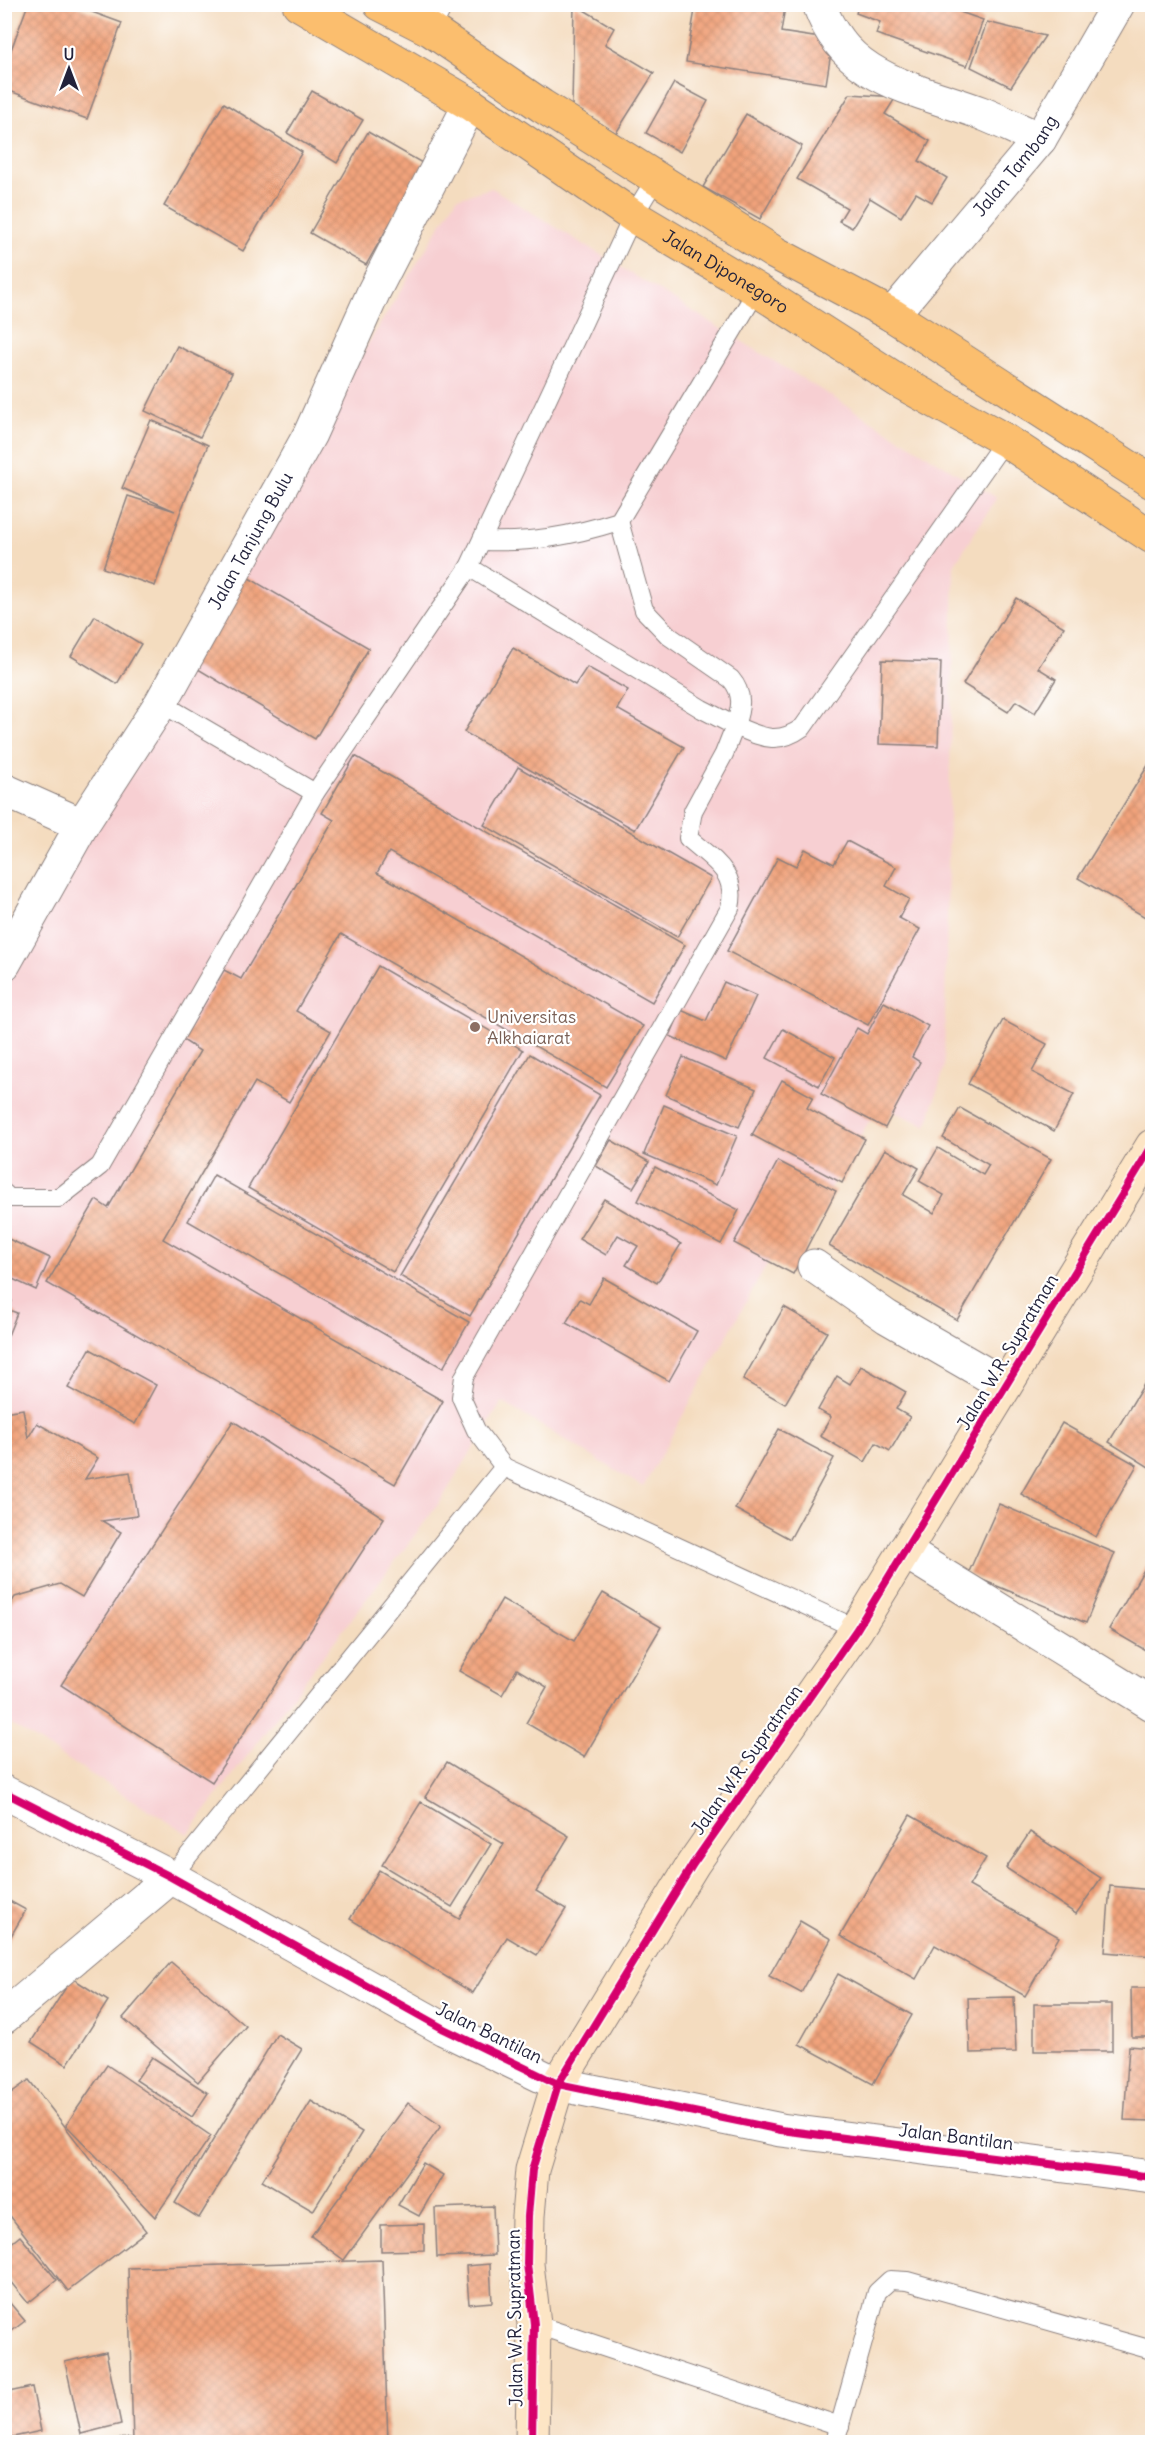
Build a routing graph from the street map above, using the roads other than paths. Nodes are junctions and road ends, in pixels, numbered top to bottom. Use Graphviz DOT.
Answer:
graph roads {
  1 [pos="299,4"];
  2 [pos="380,4"];
  3 [pos="819,4"];
  4 [pos="1118,4"];
  5 [pos="437,17"];
  6 [pos="470,104"];
  7 [pos="1040,139"];
  8 [pos="656,178"];
  9 [pos="633,216"];
  10 [pos="758,290"];
  11 [pos="892,315"];
  12 [pos="1005,440"];
  13 [pos="1152,482"];
  14 [pos="619,521"];
  15 [pos="1152,537"];
  16 [pos="483,541"];
  17 [pos="469,567"];
  18 [pos="161,703"];
  19 [pos="735,726"];
  20 [pos="4,790"];
  21 [pos="315,793"];
  22 [pos="82,825"];
  23 [pos="4,964"];
  24 [pos="1152,1146"];
  25 [pos="4,1193"];
  26 [pos="814,1266"];
  27 [pos="1005,1385"];
  28 [pos="504,1467"];
  29 [pos="904,1551"];
  30 [pos="857,1629"];
  31 [pos="1152,1704"];
  32 [pos="4,1792"];
  33 [pos="171,1876"];
  34 [pos="4,2017"];
  35 [pos="558,2084"];
  36 [pos="1152,2177"];
  37 [pos="534,2324"];
  38 [pos="1152,2350"];
  39 [pos="838,2434"];
  40 [pos="532,2442"];
  1 -- 6 [label="highway, Jalan Diponegoro"];
  2 -- 5 [label="highway"];
  3 -- 7 [label="street"];
  4 -- 7 [label="street, Jalan Tambang"];
  5 -- 8 [label="highway"];
  6 -- 9 [label="highway, Jalan Diponegoro"];
  6 -- 18 [label="street, Jalan Tanjung Bulu"];
  7 -- 11 [label="street, Jalan Tambang"];
  8 -- 9 [label="lane"];
  8 -- 11 [label="highway"];
  9 -- 10 [label="highway, Jalan Diponegoro"];
  9 -- 16 [label="lane"];
  10 -- 12 [label="highway, Jalan Diponegoro"];
  10 -- 14 [label="lane"];
  11 -- 13 [label="highway"];
  12 -- 15 [label="highway, Jalan Diponegoro"];
  12 -- 19 [label="lane"];
  14 -- 16 [label="lane"];
  14 -- 19 [label="lane"];
  16 -- 17 [label="lane"];
  17 -- 19 [label="lane"];
  17 -- 21 [label="lane"];
  18 -- 21 [label="lane"];
  18 -- 22 [label="street, Jalan Tanjung Bulu"];
  19 -- 28 [label="lane"];
  20 -- 22 [label="street"];
  21 -- 25 [label="lane"];
  22 -- 23 [label="street, Jalan Tanjung Bulu"];
  24 -- 27 [label="street, Jalan W.R. Supratman"];
  26 -- 27 [label="street"];
  27 -- 29 [label="street, Jalan W.R. Supratman"];
  28 -- 30 [label="lane"];
  28 -- 33 [label="lane"];
  29 -- 30 [label="street, Jalan W.R. Supratman"];
  29 -- 31 [label="street"];
  30 -- 35 [label="street, Jalan W.R. Supratman"];
  32 -- 33 [label="street, Jalan Bantilan"];
  33 -- 34 [label="street"];
  33 -- 35 [label="street, Jalan Bantilan"];
  35 -- 36 [label="street, Jalan Bantilan"];
  35 -- 37 [label="street, Jalan W.R. Supratman"];
  37 -- 39 [label="lane"];
  37 -- 40 [label="street, Jalan W.R. Supratman"];
  38 -- 39 [label="lane"];
}
